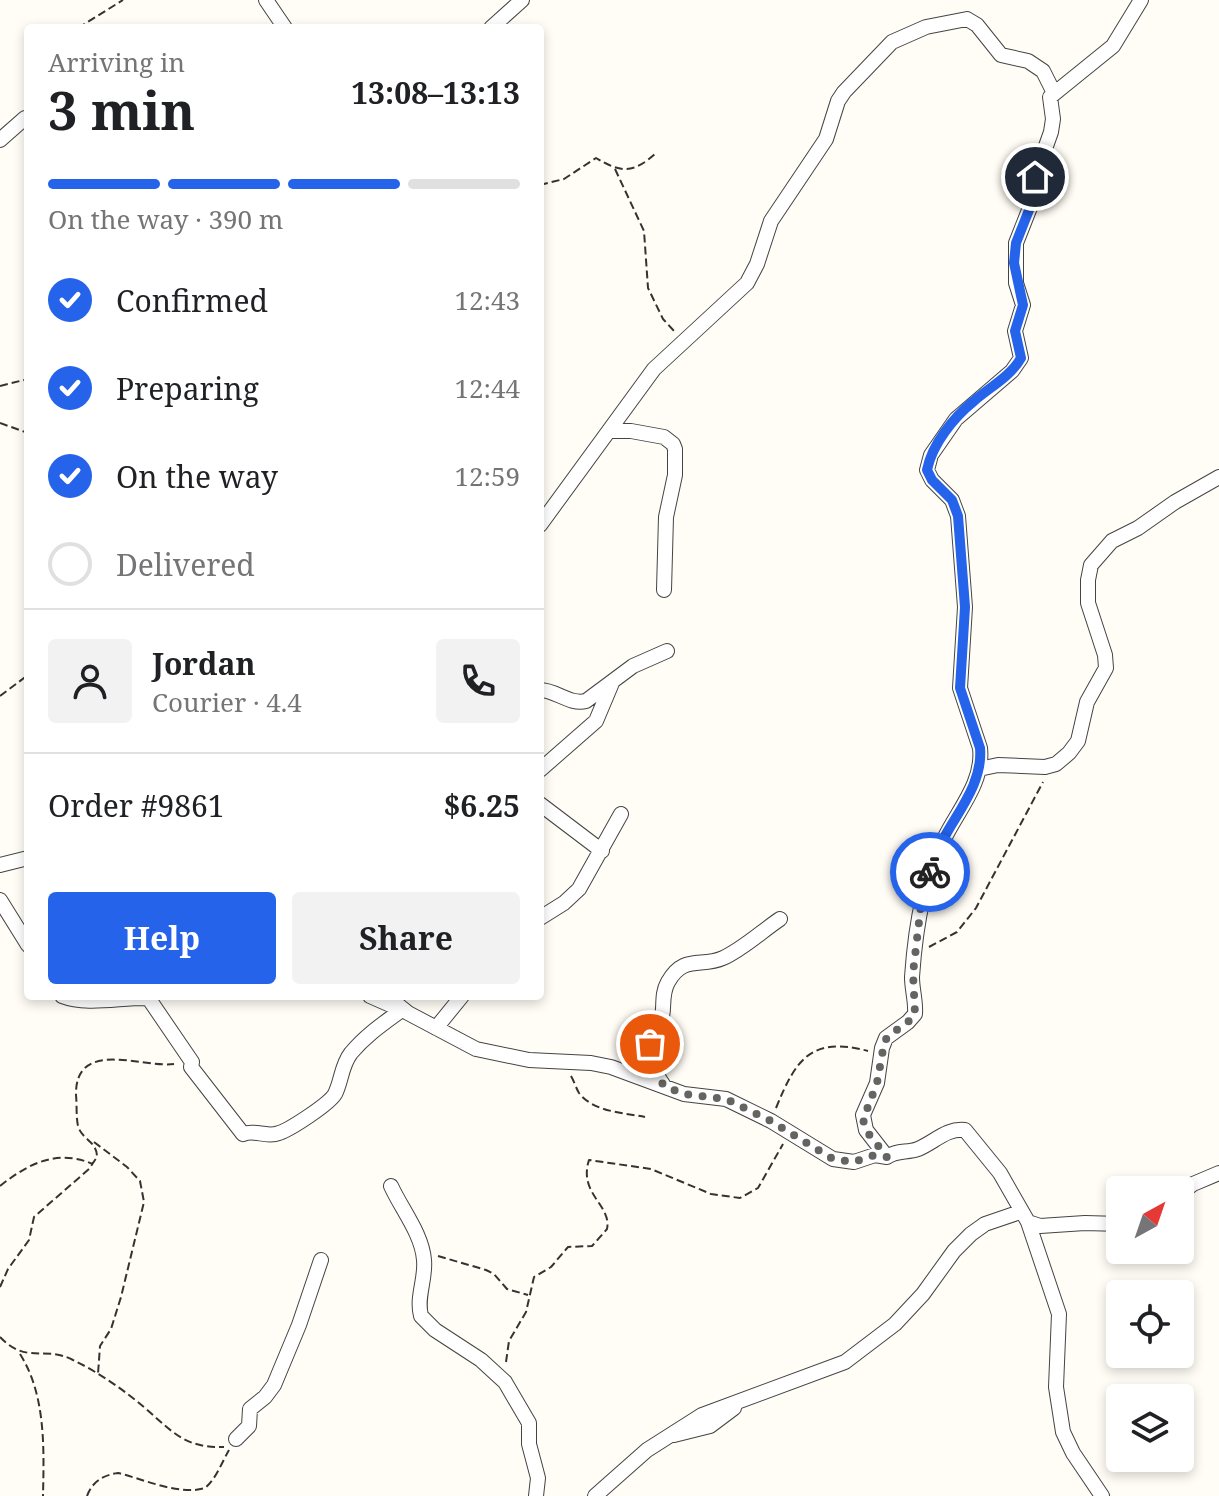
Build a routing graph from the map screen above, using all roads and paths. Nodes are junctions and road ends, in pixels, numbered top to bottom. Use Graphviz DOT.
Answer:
graph roads {
  1 [pos="123,0"];
  2 [pos="266,0"];
  3 [pos="522,0"];
  4 [pos="1141,0"];
  5 [pos="84,24"];
  6 [pos="282,24"];
  7 [pos="495,24"];
  8 [pos="1054,93"];
  9 [pos="24,119"];
  10 [pos="0,140"];
  11 [pos="656,153"];
  12 [pos="615,169"];
  13 [pos="544,184"];
  14 [pos="683,341"];
  15 [pos="24,380"];
  16 [pos="0,386"];
  17 [pos="0,423"];
  18 [pos="609,431"];
  19 [pos="24,432"];
  20 [pos="1219,477"];
  21 [pos="544,520"];
  22 [pos="664,590"];
  23 [pos="667,651"];
  24 [pos="24,678"];
  25 [pos="613,683"];
  26 [pos="544,691"];
  27 [pos="0,696"];
  28 [pos="544,766"];
  29 [pos="1050,766"];
  30 [pos="979,769"];
  31 [pos="544,807"];
  32 [pos="621,814"];
  33 [pos="602,851"];
  34 [pos="24,859"];
  35 [pos="0,865"];
  36 [pos="0,900"];
  37 [pos="544,916"];
  38 [pos="780,919"];
  39 [pos="24,939"];
  40 [pos="915,960"];
  41 [pos="150,1000"];
  42 [pos="378,1000"];
  43 [pos="392,1000"];
  44 [pos="459,1000"];
  45 [pos="403,1009"];
  46 [pos="436,1028"];
  47 [pos="881,1055"];
  48 [pos="648,1058"];
  49 [pos="557,1061"];
  50 [pos="192,1062"];
  51 [pos="611,1067"];
  52 [pos="664,1086"];
  53 [pos="645,1117"];
  54 [pos="771,1121"];
  55 [pos="789,1132"];
  56 [pos="89,1139"];
  57 [pos="887,1157"];
  58 [pos="93,1164"];
  59 [pos="1219,1173"];
  60 [pos="1194,1184"];
  61 [pos="0,1186"];
  62 [pos="391,1186"];
  63 [pos="1024,1217"];
  64 [pos="1106,1224"];
  65 [pos="424,1258"];
  66 [pos="321,1260"];
  67 [pos="0,1287"];
  68 [pos="529,1296"];
  69 [pos="0,1337"];
  70 [pos="19,1352"];
  71 [pos="98,1374"];
  72 [pos="505,1382"];
  73 [pos="236,1439"];
  74 [pos="43,1496"];
  75 [pos="87,1496"];
  76 [pos="536,1496"];
  77 [pos="595,1496"];
  78 [pos="1102,1496"];
  1 -- 5 [label="path"];
  2 -- 6 [label="street"];
  3 -- 7 [label="street"];
  4 -- 8 [label="street"];
  8 -- 14 [label="street"];
  8 -- 30 [label="street"];
  9 -- 10 [label="street"];
  11 -- 12 [label="path"];
  12 -- 13 [label="path"];
  12 -- 14 [label="path"];
  14 -- 18 [label="street"];
  15 -- 16 [label="path"];
  17 -- 19 [label="path"];
  18 -- 21 [label="street"];
  18 -- 22 [label="street"];
  20 -- 29 [label="street"];
  23 -- 25 [label="street"];
  24 -- 27 [label="path"];
  25 -- 26 [label="street"];
  25 -- 28 [label="street"];
  29 -- 30 [label="street"];
  29 -- 40 [label="path"];
  30 -- 40 [label="street"];
  31 -- 33 [label="street"];
  32 -- 33 [label="street"];
  33 -- 37 [label="street"];
  34 -- 35 [label="street"];
  36 -- 39 [label="street"];
  38 -- 48 [label="street"];
  40 -- 47 [label="street"];
  41 -- 50 [label="street"];
  42 -- 45 [label="street"];
  43 -- 45 [label="street"];
  44 -- 46 [label="street"];
  45 -- 46 [label="street"];
  45 -- 50 [label="street"];
  46 -- 49 [label="street"];
  47 -- 54 [label="path"];
  47 -- 57 [label="street"];
  48 -- 51 [label="street"];
  48 -- 52 [label="street"];
  49 -- 51 [label="street"];
  49 -- 53 [label="path"];
  50 -- 56 [label="path"];
  51 -- 52 [label="street"];
  52 -- 54 [label="street"];
  54 -- 55 [label="street"];
  55 -- 57 [label="street"];
  55 -- 68 [label="path"];
  56 -- 58 [label="path"];
  56 -- 71 [label="path"];
  57 -- 63 [label="street"];
  58 -- 61 [label="path"];
  58 -- 67 [label="path"];
  59 -- 60 [label="street"];
  62 -- 65 [label="street"];
  63 -- 64 [label="street"];
  63 -- 77 [label="street"];
  63 -- 78 [label="street"];
  65 -- 68 [label="path"];
  65 -- 72 [label="street"];
  66 -- 73 [label="street"];
  68 -- 72 [label="path"];
  69 -- 70 [label="path"];
  70 -- 71 [label="path"];
  70 -- 74 [label="path"];
  71 -- 75 [label="path"];
  72 -- 76 [label="street"];
}
